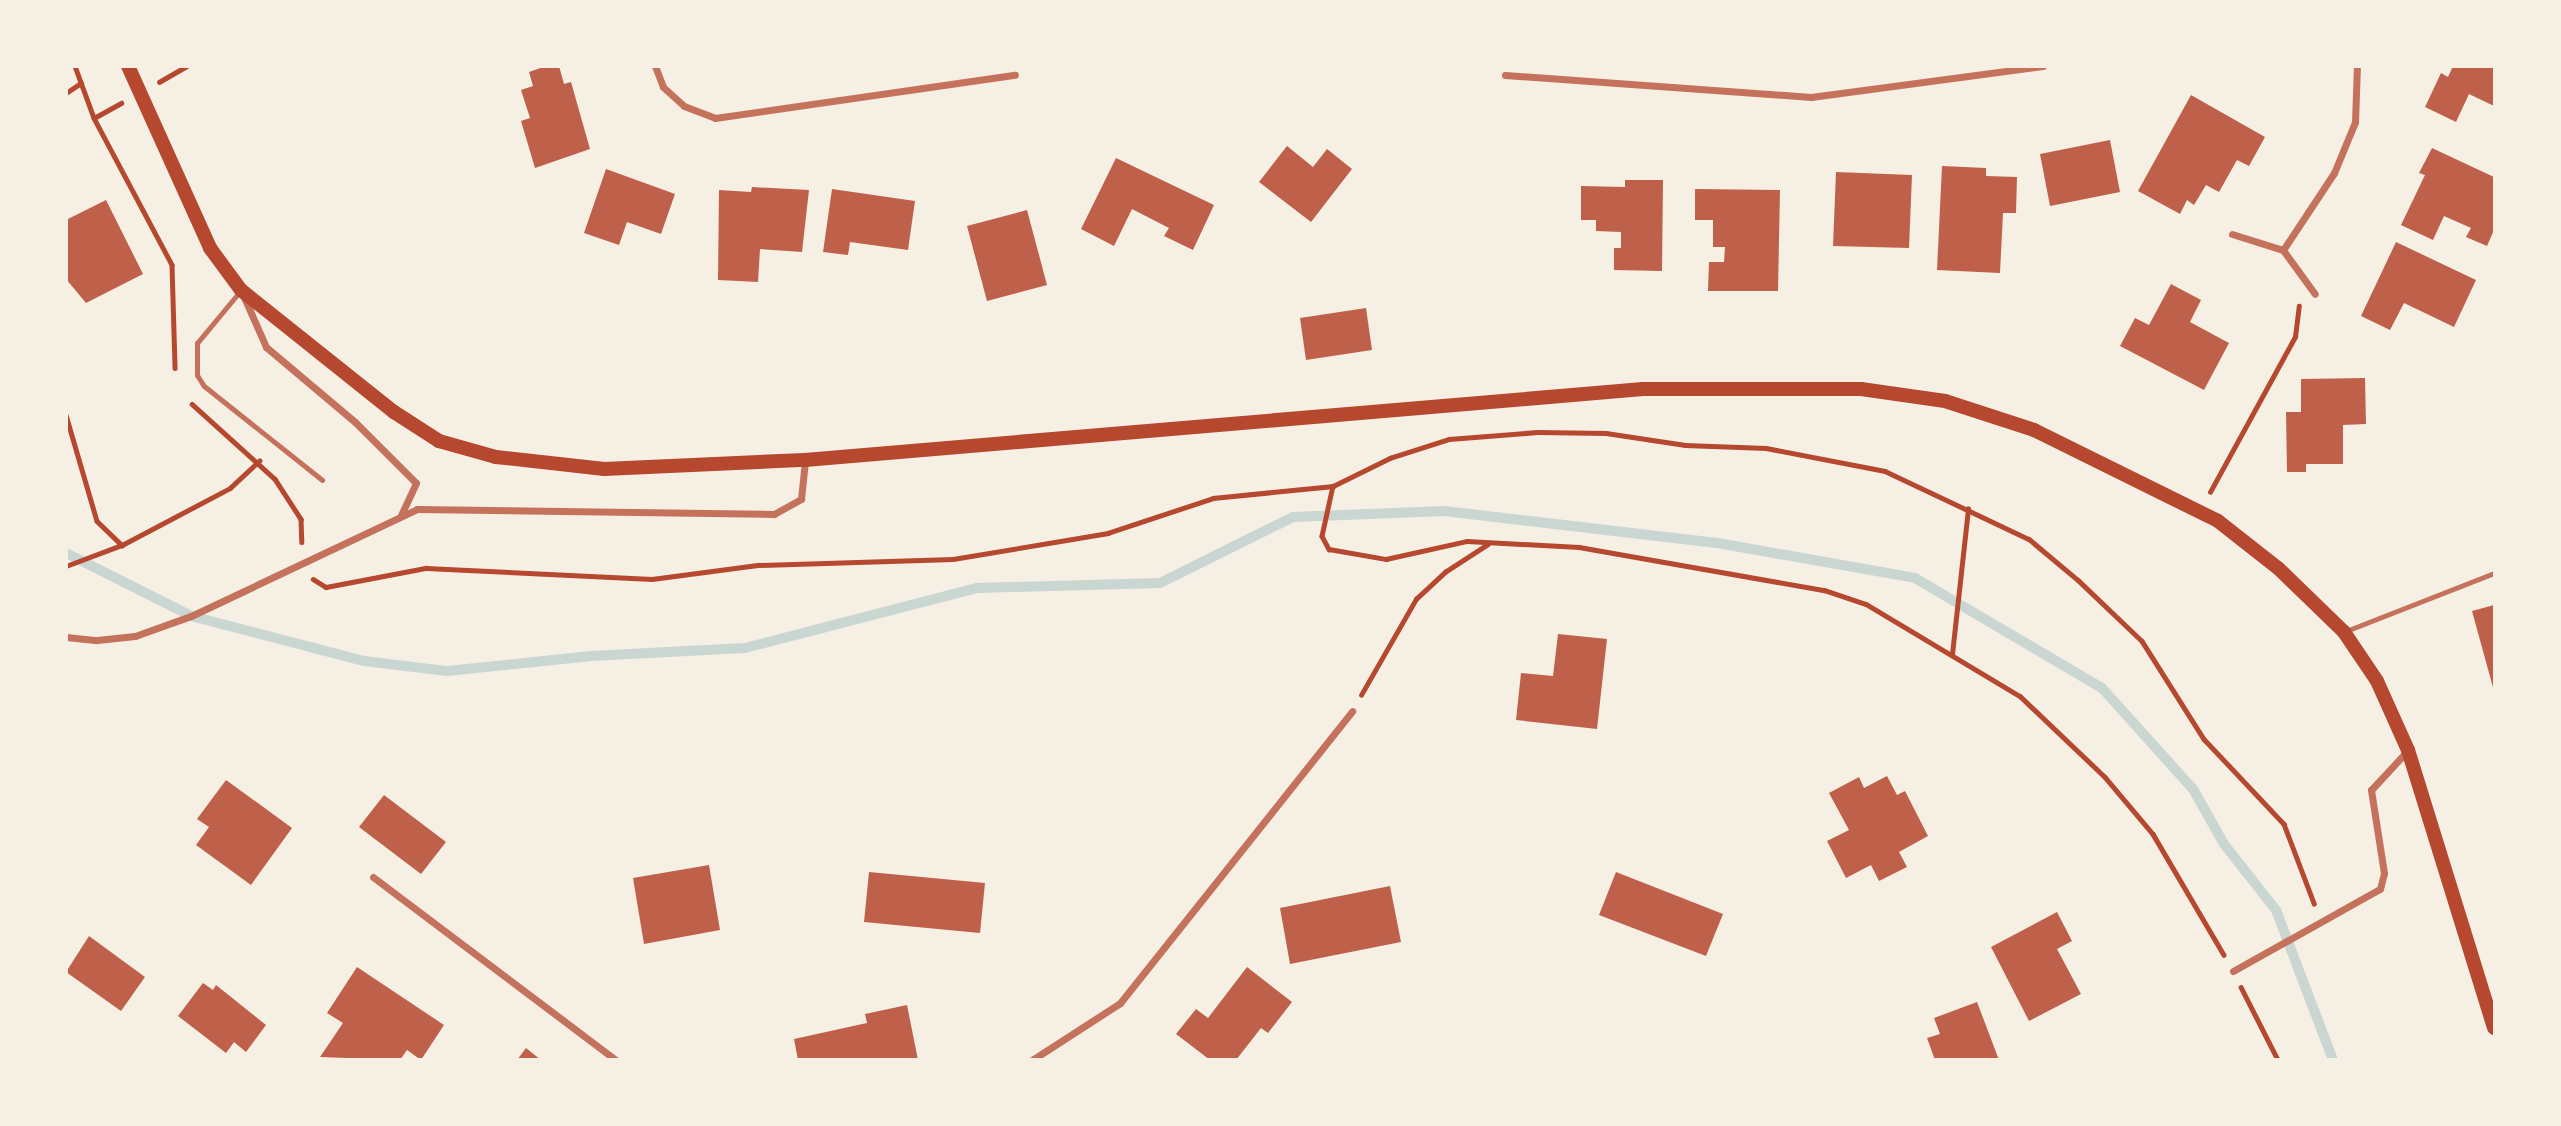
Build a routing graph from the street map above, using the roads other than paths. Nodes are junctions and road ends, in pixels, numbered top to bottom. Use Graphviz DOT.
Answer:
graph roads {
  1 [pos="128,66"];
  2 [pos="655,66"];
  3 [pos="2043,66"];
  4 [pos="2357,66"];
  5 [pos="1015,75"];
  6 [pos="1505,75"];
  7 [pos="2232,234"];
  8 [pos="2283,250"];
  9 [pos="241,290"];
  10 [pos="2315,294"];
  11 [pos="806,460"];
  12 [pos="323,480"];
  13 [pos="401,516"];
  14 [pos="2494,573"];
  15 [pos="2344,632"];
  16 [pos="66,637"];
  17 [pos="1352,711"];
  18 [pos="2408,750"];
  19 [pos="373,877"];
  20 [pos="2233,971"];
  21 [pos="2494,1028"];
  22 [pos="616,1059"];
  23 [pos="1032,1059"];
  1 -- 9 [label="main road"];
  2 -- 5 [label="street"];
  3 -- 6 [label="street"];
  4 -- 8 [label="street"];
  7 -- 8 [label="street"];
  8 -- 10 [label="street"];
  9 -- 11 [label="main road"];
  9 -- 12 [label="lane"];
  9 -- 13 [label="street"];
  11 -- 13 [label="street"];
  11 -- 15 [label="main road"];
  13 -- 16 [label="street"];
  14 -- 15 [label="lane"];
  15 -- 18 [label="main road"];
  17 -- 23 [label="street"];
  18 -- 20 [label="street"];
  18 -- 21 [label="main road"];
  19 -- 22 [label="street"];
}
